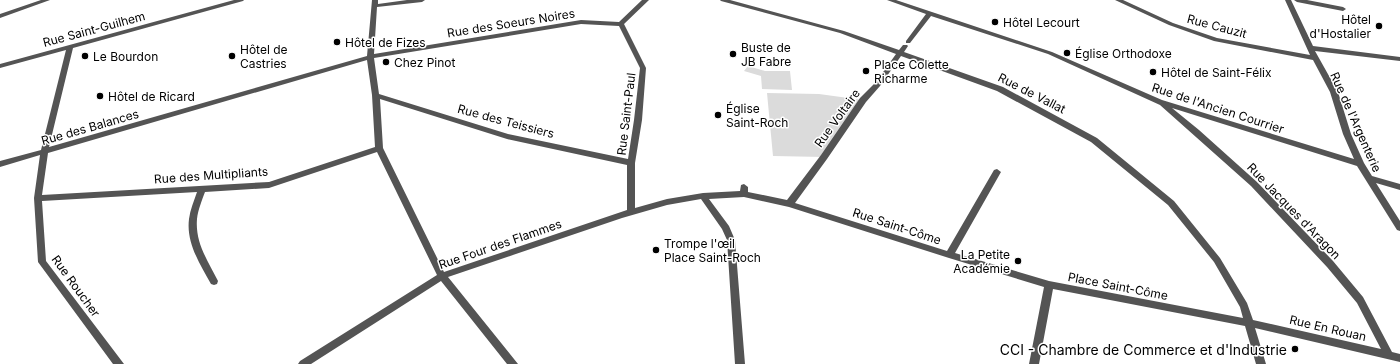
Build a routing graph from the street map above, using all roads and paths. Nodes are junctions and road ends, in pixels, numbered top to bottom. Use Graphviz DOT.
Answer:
graph roads {
  1 [pos="47,0"];
  2 [pos="240,0"];
  3 [pos="422,0"];
  4 [pos="646,0"];
  5 [pos="723,0"];
  6 [pos="890,0"];
  7 [pos="1118,0"];
  8 [pos="1288,0"];
  9 [pos="1297,0"];
  10 [pos="375,3"];
  11 [pos="1343,9"];
  12 [pos="930,13"];
  13 [pos="0,16"];
  14 [pos="621,24"];
  15 [pos="70,47"];
  16 [pos="905,47"];
  17 [pos="1310,48"];
  18 [pos="370,57"];
  19 [pos="1315,58"];
  20 [pos="1400,59"];
  21 [pos="0,66"];
  22 [pos="376,95"];
  23 [pos="1159,102"];
  24 [pos="379,148"];
  25 [pos="44,151"];
  26 [pos="632,163"];
  27 [pos="0,164"];
  28 [pos="1360,164"];
  29 [pos="997,172"];
  30 [pos="1368,178"];
  31 [pos="1400,187"];
  32 [pos="202,188"];
  33 [pos="703,196"];
  34 [pos="38,198"];
  35 [pos="789,204"];
  36 [pos="631,212"];
  37 [pos="1400,228"];
  38 [pos="949,255"];
  39 [pos="442,276"];
  40 [pos="214,281"];
  41 [pos="1049,285"];
  42 [pos="1250,323"];
  43 [pos="1389,355"];
  44 [pos="1400,358"];
  45 [pos="119,364"];
  46 [pos="303,364"];
  47 [pos="513,364"];
  48 [pos="740,364"];
  49 [pos="1034,364"];
  50 [pos="1261,364"];
  1 -- 13 [label="street"];
  2 -- 15 [label="street, Rue Saint-Guilhem"];
  3 -- 10 [label="street"];
  4 -- 14 [label="street"];
  5 -- 16 [label="street, Rue de Vallat"];
  6 -- 12 [label="street, Rue de l'Ancien Courrier"];
  7 -- 19 [label="street, Rue Cauzit"];
  8 -- 17 [label="street, Rue de l'Argenterie"];
  9 -- 11 [label="street"];
  10 -- 18 [label="street"];
  12 -- 16 [label="street, Rue Voltaire"];
  12 -- 23 [label="street, Rue de l'Ancien Courrier"];
  14 -- 18 [label="street, Rue des Soeurs Noires"];
  14 -- 26 [label="street, Rue Saint-Paul"];
  15 -- 21 [label="street, Rue Saint-Guilhem"];
  15 -- 25 [label="street, Rue Roucher"];
  16 -- 35 [label="street, Rue Voltaire"];
  16 -- 42 [label="street, Rue de Vallat"];
  17 -- 19 [label="street, Rue de l'Argenterie"];
  17 -- 20 [label="street"];
  18 -- 22 [label="street"];
  18 -- 25 [label="street, Rue des Balances"];
  19 -- 28 [label="street, Rue de l'Argenterie"];
  22 -- 24 [label="street"];
  22 -- 26 [label="street, Rue des Teissiers"];
  23 -- 28 [label="street, Rue de l'Ancien Courrier"];
  23 -- 43 [label="street, Rue Jacques d'Aragon"];
  24 -- 32 [label="street, Rue des Multipliants"];
  24 -- 39 [label="street"];
  25 -- 27 [label="street, Rue des Balances"];
  25 -- 34 [label="street, Rue Roucher"];
  26 -- 36 [label="street, Rue Saint-Paul"];
  28 -- 30 [label="street, Rue de l'Argenterie"];
  29 -- 38 [label="street"];
  30 -- 31 [label="street"];
  30 -- 37 [label="street, Rue de l'Argenterie"];
  32 -- 34 [label="street, Rue des Multipliants"];
  32 -- 40 [label="street"];
  33 -- 35 [label="street, Rue Saint-Côme"];
  33 -- 36 [label="street, Rue Four des Flammes"];
  33 -- 48 [label="street"];
  34 -- 45 [label="street, Rue Roucher"];
  35 -- 38 [label="street, Rue Saint-Côme"];
  36 -- 39 [label="street, Rue Four des Flammes"];
  38 -- 41 [label="street, Rue Saint-Côme"];
  39 -- 46 [label="street, Rue Four des Flammes"];
  39 -- 47 [label="street"];
  41 -- 42 [label="street, Place Saint-Côme"];
  41 -- 49 [label="street"];
  42 -- 43 [label="street, Rue En Rouan"];
  42 -- 50 [label="street, Rue de Vallat"];
  43 -- 44 [label="street, Rue En Rouan"];
}
